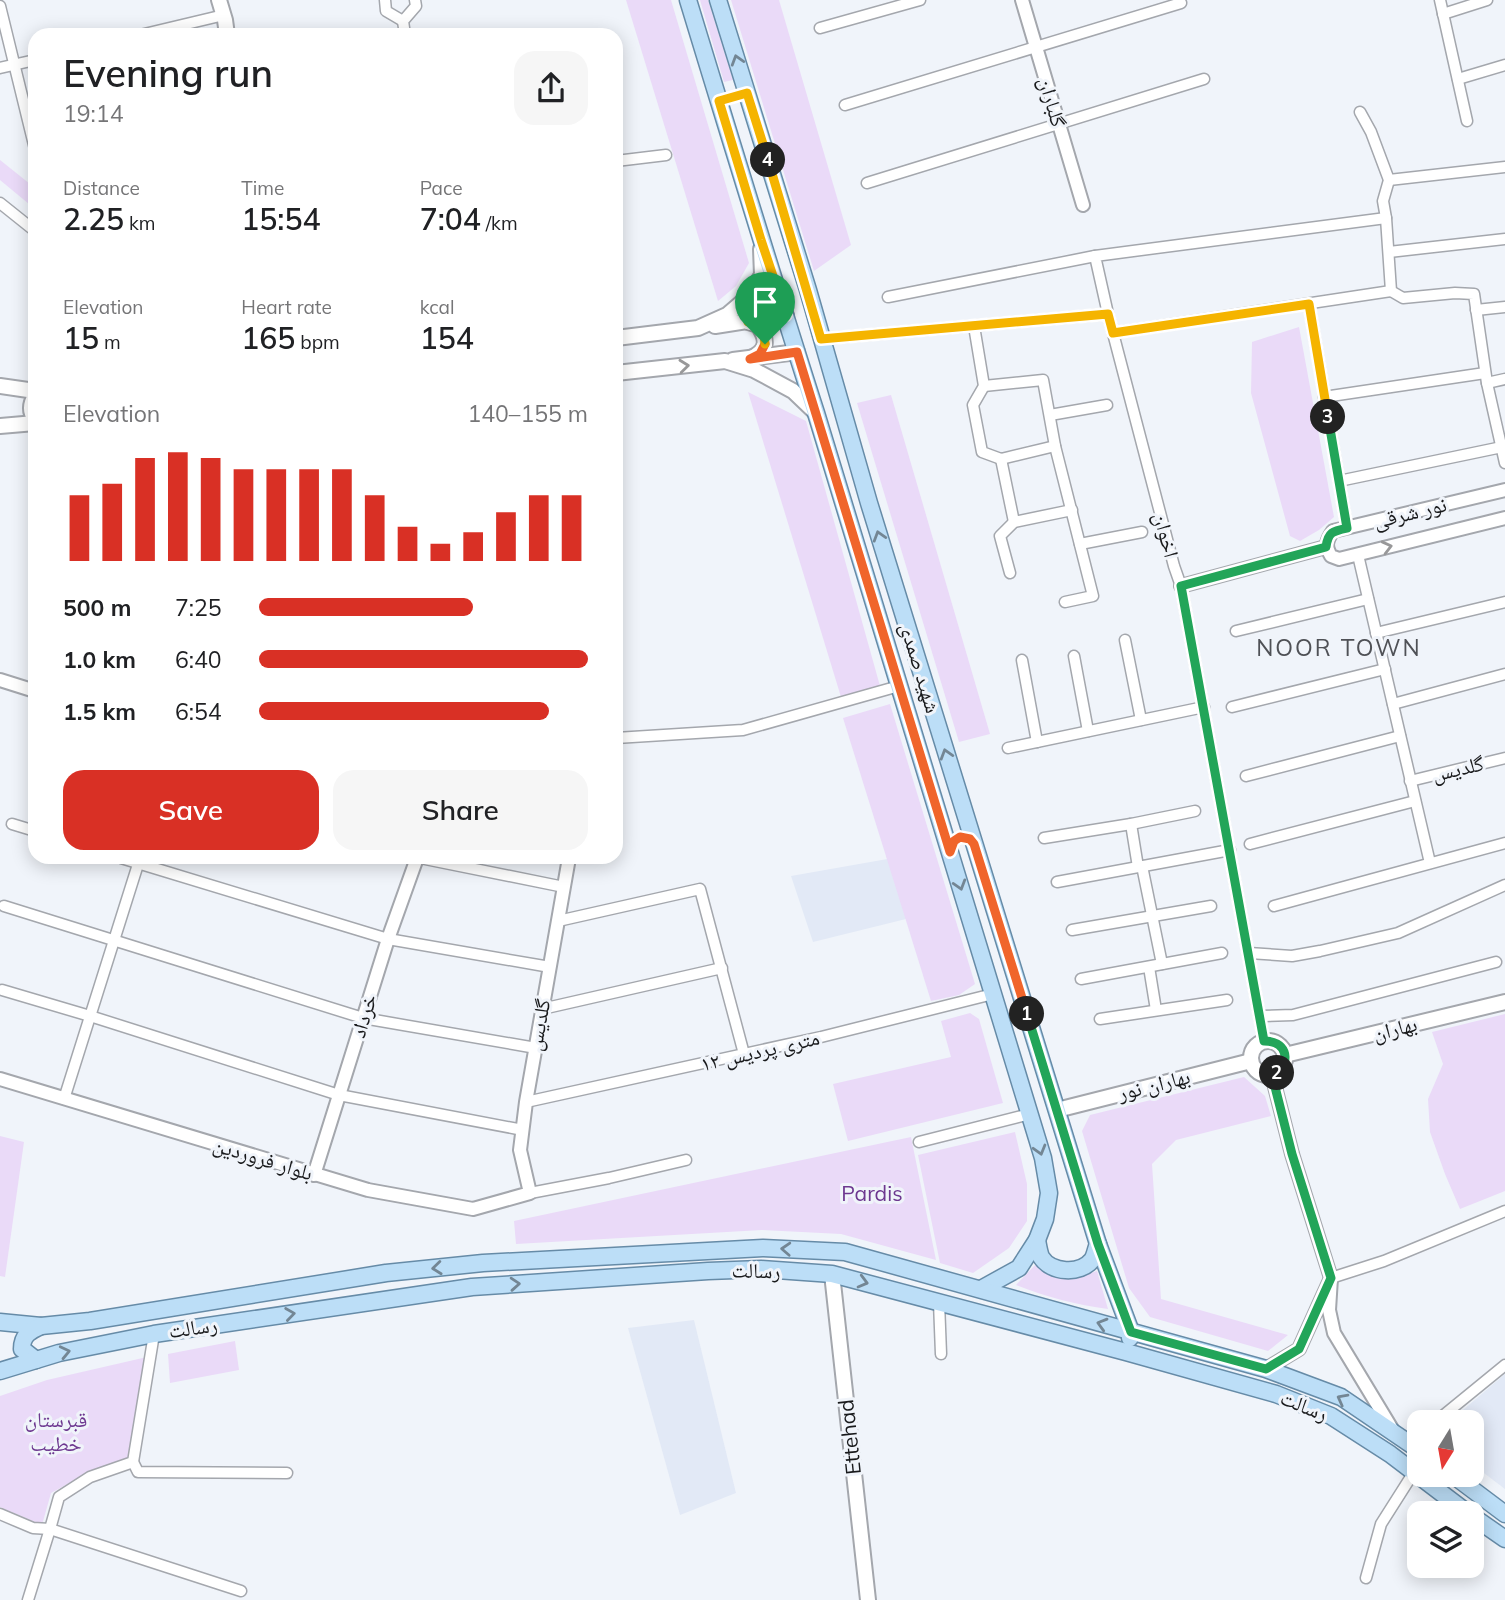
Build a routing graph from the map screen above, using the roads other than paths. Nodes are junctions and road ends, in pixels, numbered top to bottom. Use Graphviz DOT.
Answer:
graph roads {
  1 [pos="219,0"];
  2 [pos="384,0"];
  3 [pos="415,0"];
  4 [pos="688,0"];
  5 [pos="718,0"];
  6 [pos="920,0"];
  7 [pos="1022,0"];
  8 [pos="1440,0"];
  9 [pos="1487,0"];
  10 [pos="1181,3"];
  11 [pos="0,6"];
  12 [pos="1443,14"];
  13 [pos="223,15"];
  14 [pos="403,21"];
  15 [pos="168,28"];
  16 [pos="226,28"];
  17 [pos="404,28"];
  18 [pos="820,29"];
  19 [pos="1036,48"];
  20 [pos="28,62"];
  21 [pos="14,65"];
  22 [pos="1505,65"];
  23 [pos="0,68"];
  24 [pos="1204,79"];
  25 [pos="1458,79"];
  26 [pos="747,93"];
  27 [pos="719,101"];
  28 [pos="845,105"];
  29 [pos="1360,112"];
  30 [pos="28,120"];
  31 [pos="1467,121"];
  32 [pos="1059,125"];
  33 [pos="666,155"];
  34 [pos="623,160"];
  35 [pos="1505,167"];
  36 [pos="1389,180"];
  37 [pos="867,183"];
  38 [pos="0,203"];
  39 [pos="1083,205"];
  40 [pos="1386,218"];
  41 [pos="28,225"];
  42 [pos="1505,239"];
  43 [pos="761,240"];
  44 [pos="1389,252"];
  45 [pos="1095,256"];
  46 [pos="1391,291"];
  47 [pos="888,297"];
  48 [pos="1309,304"];
  49 [pos="1505,307"];
  50 [pos="1476,310"];
  51 [pos="1108,314"];
  52 [pos="786,315"];
  53 [pos="748,322"];
  54 [pos="974,326"];
  55 [pos="698,328"];
  56 [pos="1113,333"];
  57 [pos="623,337"];
  58 [pos="821,339"];
  59 [pos="797,352"];
  60 [pos="750,359"];
  61 [pos="725,361"];
  62 [pos="623,372"];
  63 [pos="1486,378"];
  64 [pos="1505,379"];
  65 [pos="0,386"];
  66 [pos="984,386"];
  67 [pos="28,392"];
  68 [pos="1324,397"];
  69 [pos="1107,405"];
  70 [pos="816,413"];
  71 [pos="1049,415"];
  72 [pos="28,422"];
  73 [pos="0,426"];
  74 [pos="1055,446"];
  75 [pos="1504,454"];
  76 [pos="1001,459"];
  77 [pos="1339,481"];
  78 [pos="1505,490"];
  79 [pos="1072,510"];
  80 [pos="1505,518"];
  81 [pos="1014,522"];
  82 [pos="1347,528"];
  83 [pos="1142,532"];
  84 [pos="1080,544"];
  85 [pos="1326,547"];
  86 [pos="1358,555"];
  87 [pos="1010,573"];
  88 [pos="1181,586"];
  89 [pos="1368,599"];
  90 [pos="1065,602"];
  91 [pos="1505,602"];
  92 [pos="1236,631"];
  93 [pos="1376,634"];
  94 [pos="1125,639"];
  95 [pos="1074,656"];
  96 [pos="1022,660"];
  97 [pos="1384,669"];
  98 [pos="1505,674"];
  99 [pos="0,680"];
  100 [pos="28,683"];
  101 [pos="14,684"];
  102 [pos="899,686"];
  103 [pos="28,689"];
  104 [pos="1393,704"];
  105 [pos="1204,707"];
  106 [pos="1232,707"];
  107 [pos="1141,720"];
  108 [pos="1088,731"];
  109 [pos="1400,736"];
  110 [pos="623,738"];
  111 [pos="1037,742"];
  112 [pos="1008,748"];
  113 [pos="1505,758"];
  114 [pos="1246,776"];
  115 [pos="1410,780"];
  116 [pos="961,801"];
  117 [pos="1415,801"];
  118 [pos="937,811"];
  119 [pos="1195,811"];
  120 [pos="12,824"];
  121 [pos="1131,824"];
  122 [pos="28,829"];
  123 [pos="1044,838"];
  124 [pos="1505,842"];
  125 [pos="974,844"];
  126 [pos="1250,844"];
  127 [pos="1230,850"];
  128 [pos="950,852"];
  129 [pos="1430,863"];
  130 [pos="138,864"];
  131 [pos="152,864"];
  132 [pos="416,864"];
  133 [pos="448,864"];
  134 [pos="568,864"];
  135 [pos="1140,867"];
  136 [pos="1057,882"];
  137 [pos="1505,885"];
  138 [pos="564,887"];
  139 [pos="4,906"];
  140 [pos="1211,906"];
  141 [pos="1275,906"];
  142 [pos="1152,916"];
  143 [pos="558,921"];
  144 [pos="1072,930"];
  145 [pos="388,939"];
  146 [pos="114,941"];
  147 [pos="1222,953"];
  148 [pos="1249,953"];
  149 [pos="1496,962"];
  150 [pos="1163,964"];
  151 [pos="550,967"];
  152 [pos="1149,967"];
  153 [pos="722,968"];
  154 [pos="1081,979"];
  155 [pos="2,990"];
  156 [pos="993,994"];
  157 [pos="1227,1000"];
  158 [pos="1505,1002"];
  159 [pos="542,1009"];
  160 [pos="1156,1010"];
  161 [pos="90,1016"];
  162 [pos="1260,1016"];
  163 [pos="363,1018"];
  164 [pos="1100,1019"];
  165 [pos="1264,1041"];
  166 [pos="536,1048"];
  167 [pos="744,1054"];
  168 [pos="1285,1055"];
  169 [pos="1251,1061"];
  170 [pos="1272,1075"];
  171 [pos="0,1079"];
  172 [pos="339,1095"];
  173 [pos="64,1099"];
  174 [pos="526,1102"];
  175 [pos="1057,1110"];
  176 [pos="1030,1114"];
  177 [pos="523,1130"];
  178 [pos="919,1142"];
  179 [pos="686,1160"];
  180 [pos="314,1175"];
  181 [pos="530,1193"];
  182 [pos="1505,1211"];
  183 [pos="1037,1240"];
  184 [pos="1098,1244"];
  185 [pos="832,1273"];
  186 [pos="1331,1278"];
  187 [pos="981,1289"];
  188 [pos="939,1302"];
  189 [pos="0,1322"];
  190 [pos="41,1326"];
  191 [pos="1131,1332"];
  192 [pos="154,1334"];
  193 [pos="1126,1352"];
  194 [pos="941,1354"];
  195 [pos="36,1360"];
  196 [pos="1505,1365"];
  197 [pos="1266,1369"];
  198 [pos="0,1371"];
  199 [pos="1450,1410"];
  200 [pos="1394,1432"];
  201 [pos="1407,1438"];
  202 [pos="132,1462"];
  203 [pos="1407,1467"];
  204 [pos="287,1473"];
  205 [pos="1407,1483"];
  206 [pos="1435,1488"];
  207 [pos="1470,1488"];
  208 [pos="1452,1501"];
  209 [pos="0,1514"];
  210 [pos="1505,1514"];
  211 [pos="1484,1525"];
  212 [pos="50,1529"];
  213 [pos="1505,1539"];
  214 [pos="1366,1578"];
  215 [pos="242,1591"];
  216 [pos="28,1600"];
  217 [pos="868,1600"];
  1 -- 13 [label="main road"];
  2 -- 14 [label="street"];
  3 -- 14 [label="street"];
  4 -- 27 [label="main road, شهید صمدی"];
  26 -- 5 [label="main road, شهید صمدی, one-way"];
  6 -- 18 [label="street"];
  7 -- 19 [label="street, گلباران"];
  8 -- 12 [label="street"];
  9 -- 12 [label="street"];
  10 -- 19 [label="street"];
  11 -- 21 [label="street"];
  12 -- 25 [label="street"];
  13 -- 15 [label="street"];
  13 -- 16 [label="main road"];
  14 -- 17 [label="street"];
  19 -- 28 [label="street"];
  19 -- 32 [label="street, گلباران"];
  20 -- 21 [label="street"];
  21 -- 23 [label="street"];
  21 -- 30 [label="street"];
  22 -- 25 [label="street"];
  24 -- 32 [label="street"];
  25 -- 31 [label="street"];
  26 -- 27 [label="main road"];
  26 -- 58 [label="main road, شهید صمدی"];
  27 -- 43 [label="main road, شهید صمدی"];
  29 -- 36 [label="street"];
  32 -- 37 [label="street"];
  32 -- 39 [label="street, گلباران"];
  33 -- 34 [label="street"];
  35 -- 36 [label="street"];
  36 -- 40 [label="street"];
  38 -- 41 [label="street"];
  40 -- 44 [label="street"];
  40 -- 45 [label="street"];
  42 -- 44 [label="street"];
  43 -- 52 [label="main road, شهید صمدی"];
  43 -- 55 [label="main road"];
  44 -- 46 [label="street"];
  45 -- 47 [label="street"];
  45 -- 51 [label="street, اخوان"];
  46 -- 48 [label="street"];
  46 -- 50 [label="street"];
  48 -- 56 [label="street"];
  48 -- 68 [label="street"];
  49 -- 50 [label="street"];
  50 -- 63 [label="street"];
  51 -- 54 [label="street"];
  51 -- 56 [label="street, اخوان"];
  52 -- 53 [label="main road"];
  52 -- 59 [label="main road, شهید صمدی"];
  53 -- 55 [label="main road"];
  53 -- 60 [label="main road"];
  54 -- 58 [label="street"];
  54 -- 66 [label="street"];
  55 -- 57 [label="main road"];
  56 -- 88 [label="street, اخوان"];
  116 -- 58 [label="main road, شهید صمدی, one-way"];
  59 -- 60 [label="main road"];
  59 -- 70 [label="main road, شهید صمدی"];
  60 -- 61 [label="main road"];
  62 -- 61 [label="main road, one-way"];
  61 -- 70 [label="main road"];
  63 -- 64 [label="street"];
  63 -- 68 [label="street"];
  63 -- 75 [label="street"];
  65 -- 67 [label="main road"];
  66 -- 71 [label="street"];
  66 -- 76 [label="street"];
  68 -- 77 [label="street"];
  69 -- 71 [label="street"];
  70 -- 102 [label="main road, شهید صمدی"];
  71 -- 74 [label="street"];
  72 -- 73 [label="main road"];
  74 -- 76 [label="street"];
  74 -- 79 [label="street"];
  75 -- 77 [label="street"];
  76 -- 81 [label="street"];
  77 -- 82 [label="street"];
  78 -- 82 [label="street, نور شرقی"];
  79 -- 81 [label="street"];
  79 -- 84 [label="street"];
  86 -- 80 [label="street, نور شرقی, one-way"];
  81 -- 87 [label="street"];
  82 -- 85 [label="street, نور شرقی"];
  83 -- 84 [label="street"];
  84 -- 90 [label="street"];
  85 -- 86 [label="street, نور شرقی"];
  85 -- 88 [label="street, نور شرقی"];
  86 -- 89 [label="street"];
  88 -- 105 [label="street, اخوان"];
  89 -- 92 [label="street"];
  89 -- 93 [label="street"];
  91 -- 93 [label="street"];
  93 -- 97 [label="street"];
  94 -- 107 [label="street"];
  95 -- 108 [label="street"];
  96 -- 111 [label="street"];
  97 -- 104 [label="street"];
  97 -- 106 [label="street"];
  98 -- 104 [label="street"];
  99 -- 101 [label="street"];
  100 -- 101 [label="street"];
  101 -- 103 [label="street"];
  102 -- 110 [label="street"];
  102 -- 118 [label="main road, شهید صمدی"];
  104 -- 109 [label="street"];
  105 -- 107 [label="street"];
  105 -- 127 [label="street, اخوان"];
  107 -- 108 [label="street"];
  108 -- 111 [label="street"];
  109 -- 114 [label="street"];
  109 -- 115 [label="street"];
  111 -- 112 [label="street"];
  113 -- 115 [label="street, گلدیس"];
  115 -- 117 [label="street"];
  116 -- 118 [label="main road"];
  116 -- 125 [label="main road, شهید صمدی"];
  117 -- 126 [label="street"];
  117 -- 129 [label="street"];
  118 -- 128 [label="main road, شهید صمدی"];
  119 -- 121 [label="street"];
  120 -- 122 [label="street"];
  121 -- 123 [label="street"];
  121 -- 135 [label="street"];
  124 -- 129 [label="street"];
  125 -- 128 [label="main road"];
  125 -- 175 [label="main road, شهید صمدی"];
  127 -- 135 [label="street"];
  127 -- 148 [label="street, اخوان"];
  128 -- 156 [label="main road, شهید صمدی, one-way"];
  129 -- 141 [label="street"];
  130 -- 146 [label="street"];
  131 -- 145 [label="street"];
  132 -- 145 [label="street, خرداد"];
  133 -- 138 [label="street"];
  134 -- 138 [label="street, گلدیس"];
  135 -- 136 [label="street"];
  135 -- 142 [label="street"];
  137 -- 148 [label="street"];
  138 -- 143 [label="street, گلدیس"];
  139 -- 146 [label="street"];
  140 -- 142 [label="street"];
  142 -- 144 [label="street"];
  142 -- 150 [label="street"];
  143 -- 151 [label="street, گلدیس"];
  143 -- 153 [label="street"];
  145 -- 151 [label="street"];
  145 -- 163 [label="street, خرداد"];
  146 -- 161 [label="street"];
  146 -- 163 [label="street"];
  147 -- 150 [label="street"];
  148 -- 162 [label="street, اخوان"];
  149 -- 162 [label="street"];
  150 -- 152 [label="street"];
  151 -- 159 [label="street, گلدیس"];
  152 -- 154 [label="street"];
  152 -- 160 [label="street"];
  153 -- 159 [label="street"];
  153 -- 167 [label="street"];
  155 -- 161 [label="street"];
  156 -- 167 [label="street, ۱۲ متری پردیس"];
  156 -- 176 [label="main road, شهید صمدی"];
  157 -- 160 [label="street"];
  158 -- 168 [label="main road, بهاران"];
  159 -- 166 [label="street, گلدیس"];
  160 -- 164 [label="street"];
  161 -- 172 [label="street"];
  161 -- 173 [label="street"];
  162 -- 165 [label="street, اخوان"];
  163 -- 166 [label="street"];
  163 -- 172 [label="street, خرداد"];
  165 -- 168 [label="main road"];
  165 -- 169 [label="main road"];
  166 -- 174 [label="street, گلدیس"];
  167 -- 174 [label="street, ۱۲ متری پردیس"];
  168 -- 170 [label="main road"];
  169 -- 170 [label="main road"];
  169 -- 175 [label="main road, بهاران نور"];
  170 -- 186 [label="street"];
  171 -- 173 [label="street, بلوار فروردین"];
  172 -- 177 [label="street"];
  172 -- 180 [label="street, خرداد"];
  173 -- 180 [label="street, بلوار فروردین"];
  174 -- 177 [label="street, گلدیس"];
  175 -- 184 [label="main road, شهید صمدی"];
  176 -- 178 [label="street"];
  176 -- 183 [label="main road, شهید صمدی, one-way"];
  177 -- 181 [label="street, گلدیس"];
  179 -- 181 [label="street"];
  180 -- 181 [label="street, بلوار فروردین"];
  182 -- 186 [label="street"];
  183 -- 184 [label="main road"];
  183 -- 187 [label="main road, شهید صمدی"];
  184 -- 191 [label="main road, شهید صمدی"];
  185 -- 188 [label="main road, رسالت, one-way"];
  192 -- 185 [label="main road, رسالت, one-way"];
  185 -- 217 [label="main road, Ettehad"];
  186 -- 197 [label="street"];
  186 -- 200 [label="street"];
  187 -- 190 [label="main road, رسالت, one-way"];
  191 -- 187 [label="main road, رسالت, one-way"];
  188 -- 193 [label="main road, رسالت"];
  188 -- 194 [label="street"];
  189 -- 190 [label="main road, رسالت"];
  190 -- 195 [label="main road"];
  191 -- 193 [label="main road"];
  191 -- 197 [label="main road, رسالت"];
  195 -- 192 [label="main road, رسالت, one-way"];
  192 -- 202 [label="street"];
  193 -- 203 [label="main road, رسالت"];
  195 -- 198 [label="main road, رسالت"];
  196 -- 199 [label="street"];
  200 -- 197 [label="main road, رسالت, one-way"];
  200 -- 201 [label="main road, رسالت"];
  202 -- 204 [label="street"];
  202 -- 212 [label="street"];
  205 -- 214 [label="street"];
  206 -- 208 [label="main road, رسالت"];
  207 -- 210 [label="main road"];
  209 -- 212 [label="street"];
  211 -- 213 [label="main road, رسالت"];
  212 -- 215 [label="street"];
  212 -- 216 [label="street"];
}
